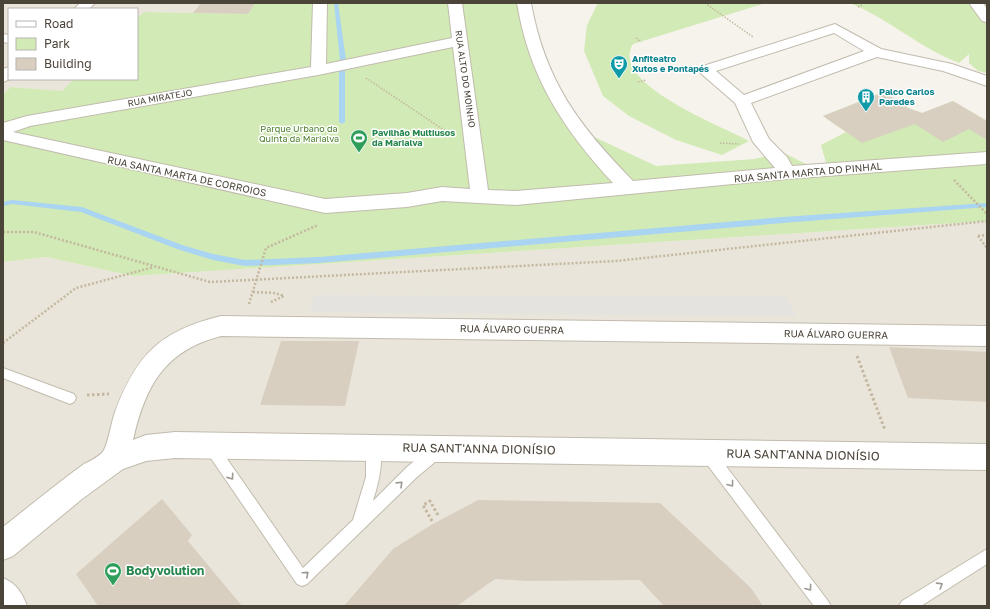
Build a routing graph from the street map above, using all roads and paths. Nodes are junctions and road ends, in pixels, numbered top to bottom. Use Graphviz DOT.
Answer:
graph roads {
  1 [pos="320,3"];
  2 [pos="455,3"];
  3 [pos="524,3"];
  4 [pos="705,3"];
  5 [pos="759,3"];
  6 [pos="976,3"];
  7 [pos="761,5"];
  8 [pos="862,5"];
  9 [pos="858,7"];
  10 [pos="987,18"];
  11 [pos="636,38"];
  12 [pos="460,41"];
  13 [pos="641,42"];
  14 [pos="770,48"];
  15 [pos="876,52"];
  16 [pos="332,67"];
  17 [pos="646,80"];
  18 [pos="987,81"];
  19 [pos="638,82"];
  20 [pos="742,101"];
  21 [pos="3,129"];
  22 [pos="3,135"];
  23 [pos="475,152"];
  24 [pos="987,158"];
  25 [pos="937,162"];
  26 [pos="786,173"];
  27 [pos="629,188"];
  28 [pos="480,197"];
  29 [pos="987,214"];
  30 [pos="987,221"];
  31 [pos="3,232"];
  32 [pos="987,235"];
  33 [pos="987,248"];
  34 [pos="264,254"];
  35 [pos="154,267"];
  36 [pos="258,280"];
  37 [pos="253,292"];
  38 [pos="268,303"];
  39 [pos="254,306"];
  40 [pos="848,334"];
  41 [pos="987,336"];
  42 [pos="3,343"];
  43 [pos="3,373"];
  44 [pos="136,394"];
  45 [pos="70,398"];
  46 [pos="209,445"];
  47 [pos="373,448"];
  48 [pos="440,449"];
  49 [pos="708,453"];
  50 [pos="895,456"];
  51 [pos="115,459"];
  52 [pos="985,460"];
  53 [pos="438,517"];
  54 [pos="432,521"];
  55 [pos="358,524"];
  56 [pos="3,546"];
  57 [pos="987,556"];
  58 [pos="3,593"];
  59 [pos="12,606"];
  60 [pos="823,606"];
  61 [pos="907,606"];
  1 -- 16 [label="street"];
  2 -- 12 [label="street, RUA ALTO DO MOINHO"];
  3 -- 27 [label="street"];
  4 -- 14 [label="path"];
  5 -- 7 [label="path"];
  6 -- 10 [label="street"];
  8 -- 9 [label="path"];
  11 -- 13 [label="path"];
  12 -- 16 [label="street, RUA MIRATEJO"];
  12 -- 23 [label="street, RUA ALTO DO MOINHO"];
  14 -- 15 [label="street"];
  14 -- 20 [label="street"];
  15 -- 18 [label="street"];
  15 -- 20 [label="street"];
  16 -- 21 [label="street, RUA MIRATEJO"];
  16 -- 23 [label="path"];
  17 -- 19 [label="path"];
  20 -- 26 [label="street"];
  22 -- 28 [label="street, RUA SANTA MARTA DE CORROIOS"];
  23 -- 28 [label="street, RUA ALTO DO MOINHO"];
  24 -- 25 [label="street, RUA SANTA MARTA DO PINHAL"];
  25 -- 26 [label="street, RUA SANTA MARTA DO PINHAL"];
  25 -- 29 [label="path"];
  26 -- 27 [label="street, RUA SANTA MARTA DO PINHAL"];
  27 -- 28 [label="street, RUA SANTA MARTA DO PINHAL"];
  30 -- 36 [label="path"];
  31 -- 35 [label="path"];
  32 -- 33 [label="path"];
  34 -- 36 [label="path"];
  35 -- 36 [label="path"];
  35 -- 42 [label="path"];
  36 -- 37 [label="path"];
  37 -- 38 [label="path"];
  37 -- 39 [label="path"];
  40 -- 41 [label="street, RUA ÁLVARO GUERRA"];
  40 -- 44 [label="street, RUA ÁLVARO GUERRA"];
  40 -- 50 [label="path"];
  43 -- 45 [label="lane"];
  44 -- 45 [label="path"];
  44 -- 51 [label="street, RUA ÁLVARO GUERRA"];
  46 -- 47 [label="street, RUA SANT'ANNA DIONÍSIO"];
  46 -- 51 [label="street, RUA SANT'ANNA DIONÍSIO"];
  46 -- 55 [label="lane, one-way"];
  47 -- 48 [label="street, RUA SANT'ANNA DIONÍSIO"];
  47 -- 55 [label="lane"];
  48 -- 49 [label="street, RUA SANT'ANNA DIONÍSIO"];
  55 -- 48 [label="lane, one-way"];
  49 -- 50 [label="street, RUA SANT'ANNA DIONÍSIO"];
  49 -- 60 [label="lane, one-way"];
  50 -- 52 [label="street, RUA SANT'ANNA DIONÍSIO"];
  51 -- 56 [label="street, RUA SANT'ANNA DIONÍSIO"];
  53 -- 54 [label="path"];
  61 -- 57 [label="lane, one-way"];
  58 -- 59 [label="street"];
}
